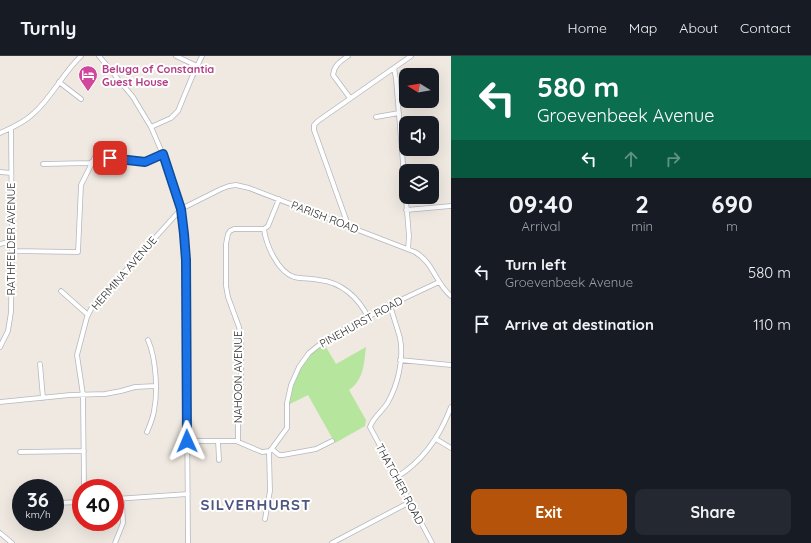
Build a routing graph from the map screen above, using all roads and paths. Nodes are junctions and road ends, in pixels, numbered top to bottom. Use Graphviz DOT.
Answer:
graph roads {
  1 [pos="81,56"];
  2 [pos="98,56"];
  3 [pos="176,56"];
  4 [pos="202,56"];
  5 [pos="348,56"];
  6 [pos="411,56"];
  7 [pos="197,66"];
  8 [pos="394,68"];
  9 [pos="59,82"];
  10 [pos="81,98"];
  11 [pos="350,98"];
  12 [pos="399,113"];
  13 [pos="376,117"];
  14 [pos="151,127"];
  15 [pos="11,129"];
  16 [pos="0,133"];
  17 [pos="99,149"];
  18 [pos="163,154"];
  19 [pos="94,160"];
  20 [pos="43,164"];
  21 [pos="0,172"];
  22 [pos="11,173"];
  23 [pos="279,199"];
  24 [pos="451,206"];
  25 [pos="181,209"];
  26 [pos="406,210"];
  27 [pos="344,215"];
  28 [pos="340,222"];
  29 [pos="348,225"];
  30 [pos="264,229"];
  31 [pos="12,242"];
  32 [pos="0,244"];
  33 [pos="408,249"];
  34 [pos="12,251"];
  35 [pos="439,282"];
  36 [pos="61,291"];
  37 [pos="451,296"];
  38 [pos="390,305"];
  39 [pos="88,315"];
  40 [pos="368,317"];
  41 [pos="148,340"];
  42 [pos="0,348"];
  43 [pos="400,360"];
  44 [pos="40,364"];
  45 [pos="451,365"];
  46 [pos="155,386"];
  47 [pos="83,394"];
  48 [pos="43,398"];
  49 [pos="0,402"];
  50 [pos="451,408"];
  51 [pos="147,432"];
  52 [pos="436,439"];
  53 [pos="187,441"];
  54 [pos="218,441"];
  55 [pos="238,441"];
  56 [pos="332,441"];
  57 [pos="451,448"];
  58 [pos="84,451"];
  59 [pos="270,451"];
  60 [pos="20,452"];
  61 [pos="218,460"];
  62 [pos="397,477"];
  63 [pos="84,479"];
  64 [pos="188,494"];
  65 [pos="124,499"];
  66 [pos="410,502"];
  67 [pos="265,519"];
  68 [pos="120,531"];
  69 [pos="0,533"];
  70 [pos="12,543"];
  71 [pos="115,543"];
  72 [pos="188,543"];
  73 [pos="332,543"];
  74 [pos="432,543"];
  1 -- 9 [label="street"];
  2 -- 14 [label="street"];
  3 -- 7 [label="street"];
  4 -- 7 [label="street"];
  5 -- 11 [label="street"];
  6 -- 8 [label="street"];
  7 -- 14 [label="street"];
  8 -- 11 [label="street"];
  8 -- 12 [label="street"];
  9 -- 10 [label="street"];
  9 -- 15 [label="street"];
  11 -- 27 [label="street"];
  12 -- 13 [label="street"];
  12 -- 26 [label="street"];
  14 -- 18 [label="street"];
  15 -- 16 [label="street"];
  15 -- 22 [label="street, RATHFELDER AVENUE"];
  17 -- 19 [label="street"];
  18 -- 19 [label="street"];
  18 -- 25 [label="street"];
  19 -- 20 [label="street"];
  19 -- 34 [label="street"];
  21 -- 22 [label="street"];
  22 -- 31 [label="street, RATHFELDER AVENUE"];
  23 -- 25 [label="street, PARISH ROAD"];
  23 -- 28 [label="street, PARISH ROAD"];
  23 -- 30 [label="street"];
  24 -- 26 [label="street"];
  25 -- 39 [label="street, HERMINA AVENUE"];
  25 -- 53 [label="street"];
  26 -- 33 [label="street"];
  27 -- 28 [label="street"];
  27 -- 29 [label="street"];
  28 -- 29 [label="street, PARISH ROAD"];
  29 -- 33 [label="street, PARISH ROAD"];
  30 -- 40 [label="street"];
  30 -- 55 [label="street, NAHOON AVENUE"];
  31 -- 32 [label="street"];
  31 -- 34 [label="street, RATHFELDER AVENUE"];
  33 -- 35 [label="street, PARISH ROAD"];
  34 -- 42 [label="street, RATHFELDER AVENUE"];
  35 -- 37 [label="street, PARISH ROAD"];
  35 -- 38 [label="street, PINEHURST ROAD"];
  36 -- 39 [label="street"];
  38 -- 40 [label="street, PINEHURST ROAD"];
  38 -- 43 [label="street"];
  39 -- 47 [label="street, HERMINA AVENUE"];
  40 -- 59 [label="street, PINEHURST ROAD"];
  41 -- 46 [label="street"];
  43 -- 45 [label="street"];
  43 -- 62 [label="street, THATCHER ROAD"];
  44 -- 48 [label="street"];
  46 -- 47 [label="street"];
  46 -- 51 [label="street"];
  47 -- 48 [label="street"];
  47 -- 58 [label="street, HERMINA AVENUE"];
  48 -- 49 [label="street"];
  50 -- 52 [label="street"];
  52 -- 57 [label="street"];
  52 -- 62 [label="street"];
  53 -- 54 [label="street"];
  53 -- 64 [label="street"];
  54 -- 55 [label="street"];
  54 -- 61 [label="street"];
  55 -- 59 [label="street"];
  56 -- 59 [label="street"];
  58 -- 60 [label="street"];
  58 -- 63 [label="street, HERMINA AVENUE"];
  59 -- 67 [label="street"];
  62 -- 66 [label="street, THATCHER ROAD"];
  64 -- 65 [label="street"];
  64 -- 72 [label="street"];
  66 -- 73 [label="street"];
  66 -- 74 [label="street, THATCHER ROAD"];
  68 -- 71 [label="street"];
  69 -- 70 [label="street"];
}
